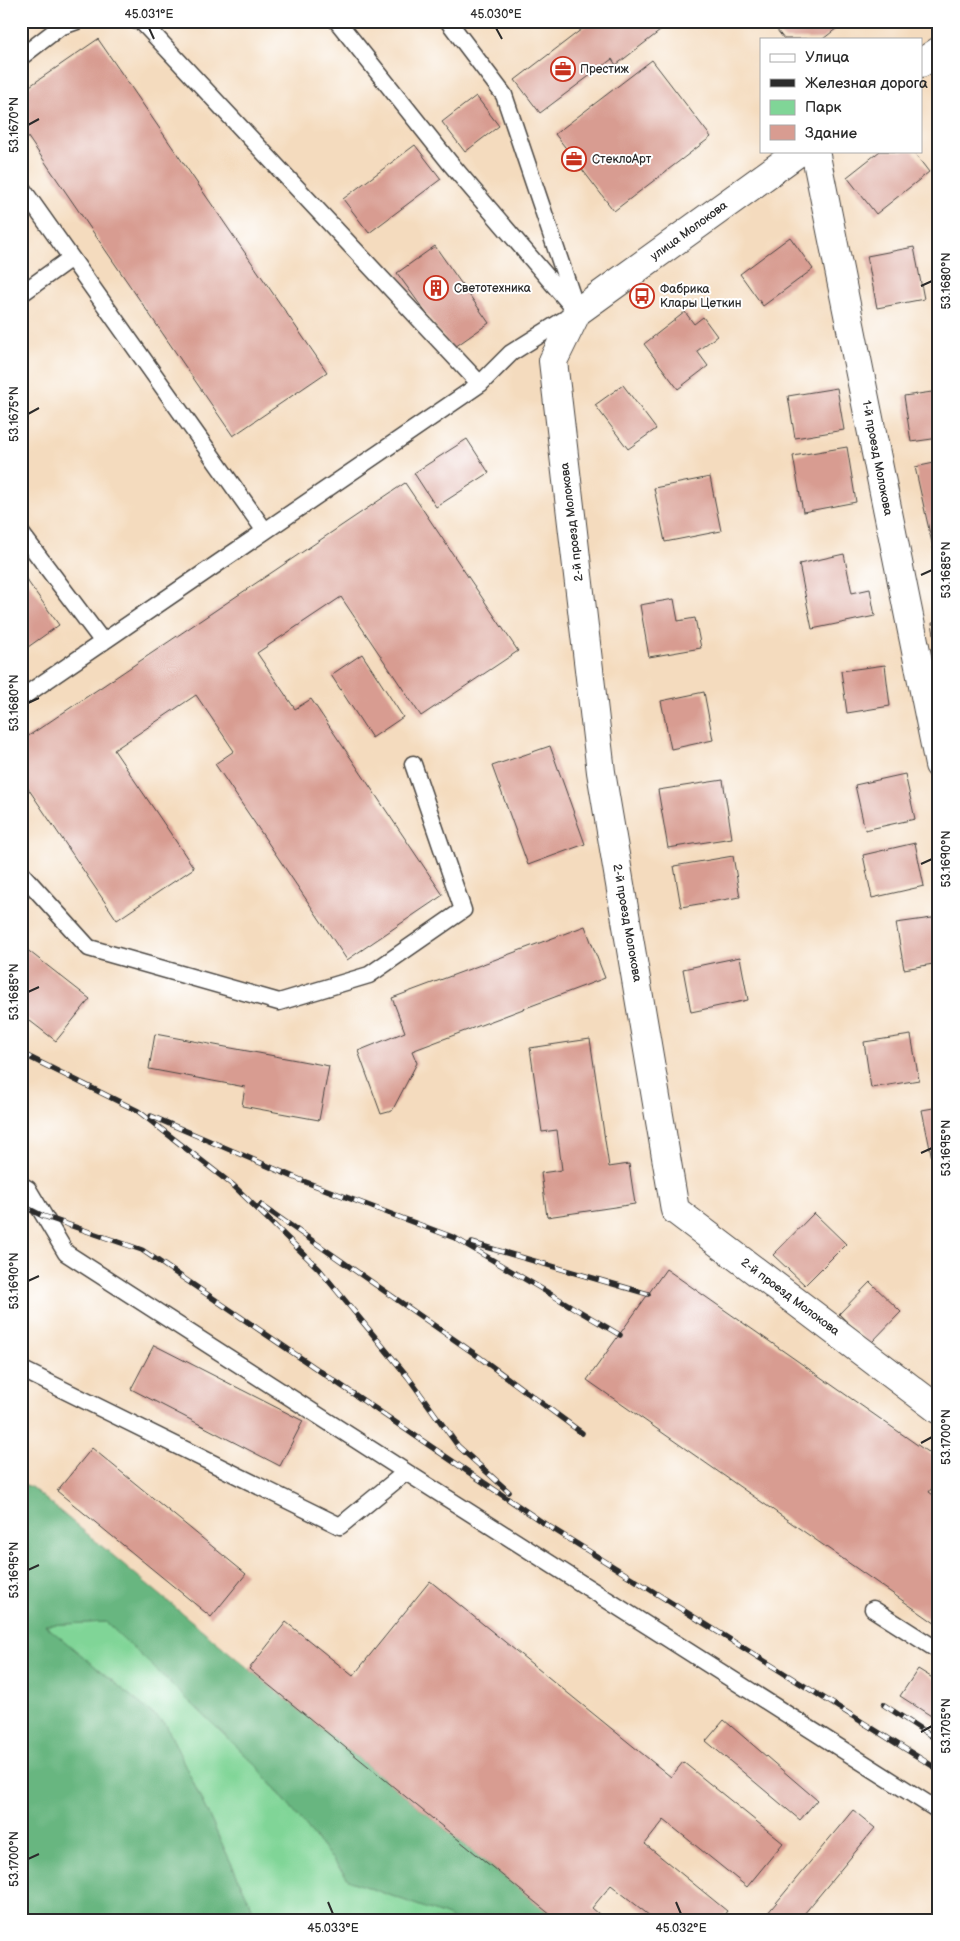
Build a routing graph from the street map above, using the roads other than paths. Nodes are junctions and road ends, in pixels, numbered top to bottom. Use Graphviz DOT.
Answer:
graph roads {
  1 [pos="77,21"];
  2 [pos="137,21"];
  3 [pos="337,21"];
  4 [pos="448,21"];
  5 [pos="939,51"];
  6 [pos="21,56"];
  7 [pos="922,62"];
  8 [pos="799,152"];
  9 [pos="815,152"];
  10 [pos="21,187"];
  11 [pos="72,258"];
  12 [pos="21,294"];
  13 [pos="577,312"];
  14 [pos="480,384"];
  15 [pos="265,531"];
  16 [pos="21,533"];
  17 [pos="103,642"];
  18 [pos="21,698"];
  19 [pos="413,764"];
  20 [pos="939,764"];
  21 [pos="21,874"];
  22 [pos="21,1185"];
  23 [pos="21,1368"];
  24 [pos="939,1410"];
  25 [pos="406,1472"];
  26 [pos="873,1609"];
  27 [pos="939,1651"];
  28 [pos="939,1811"];
  1 -- 6 [label="lane"];
  2 -- 14 [label="lane"];
  3 -- 13 [label="lane"];
  4 -- 13 [label="lane"];
  5 -- 7 [label="street"];
  8 -- 13 [label="street, улица Молокова"];
  9 -- 20 [label="street, 1-й проезд Молокова"];
  10 -- 11 [label="lane"];
  11 -- 12 [label="lane"];
  11 -- 15 [label="lane"];
  13 -- 14 [label="lane"];
  13 -- 24 [label="street, 2-й проезд Молокова"];
  14 -- 15 [label="lane"];
  15 -- 17 [label="lane"];
  16 -- 17 [label="lane"];
  17 -- 18 [label="lane"];
  19 -- 21 [label="lane"];
  22 -- 25 [label="lane"];
  23 -- 25 [label="lane"];
  25 -- 28 [label="lane"];
  26 -- 27 [label="lane"];
}
